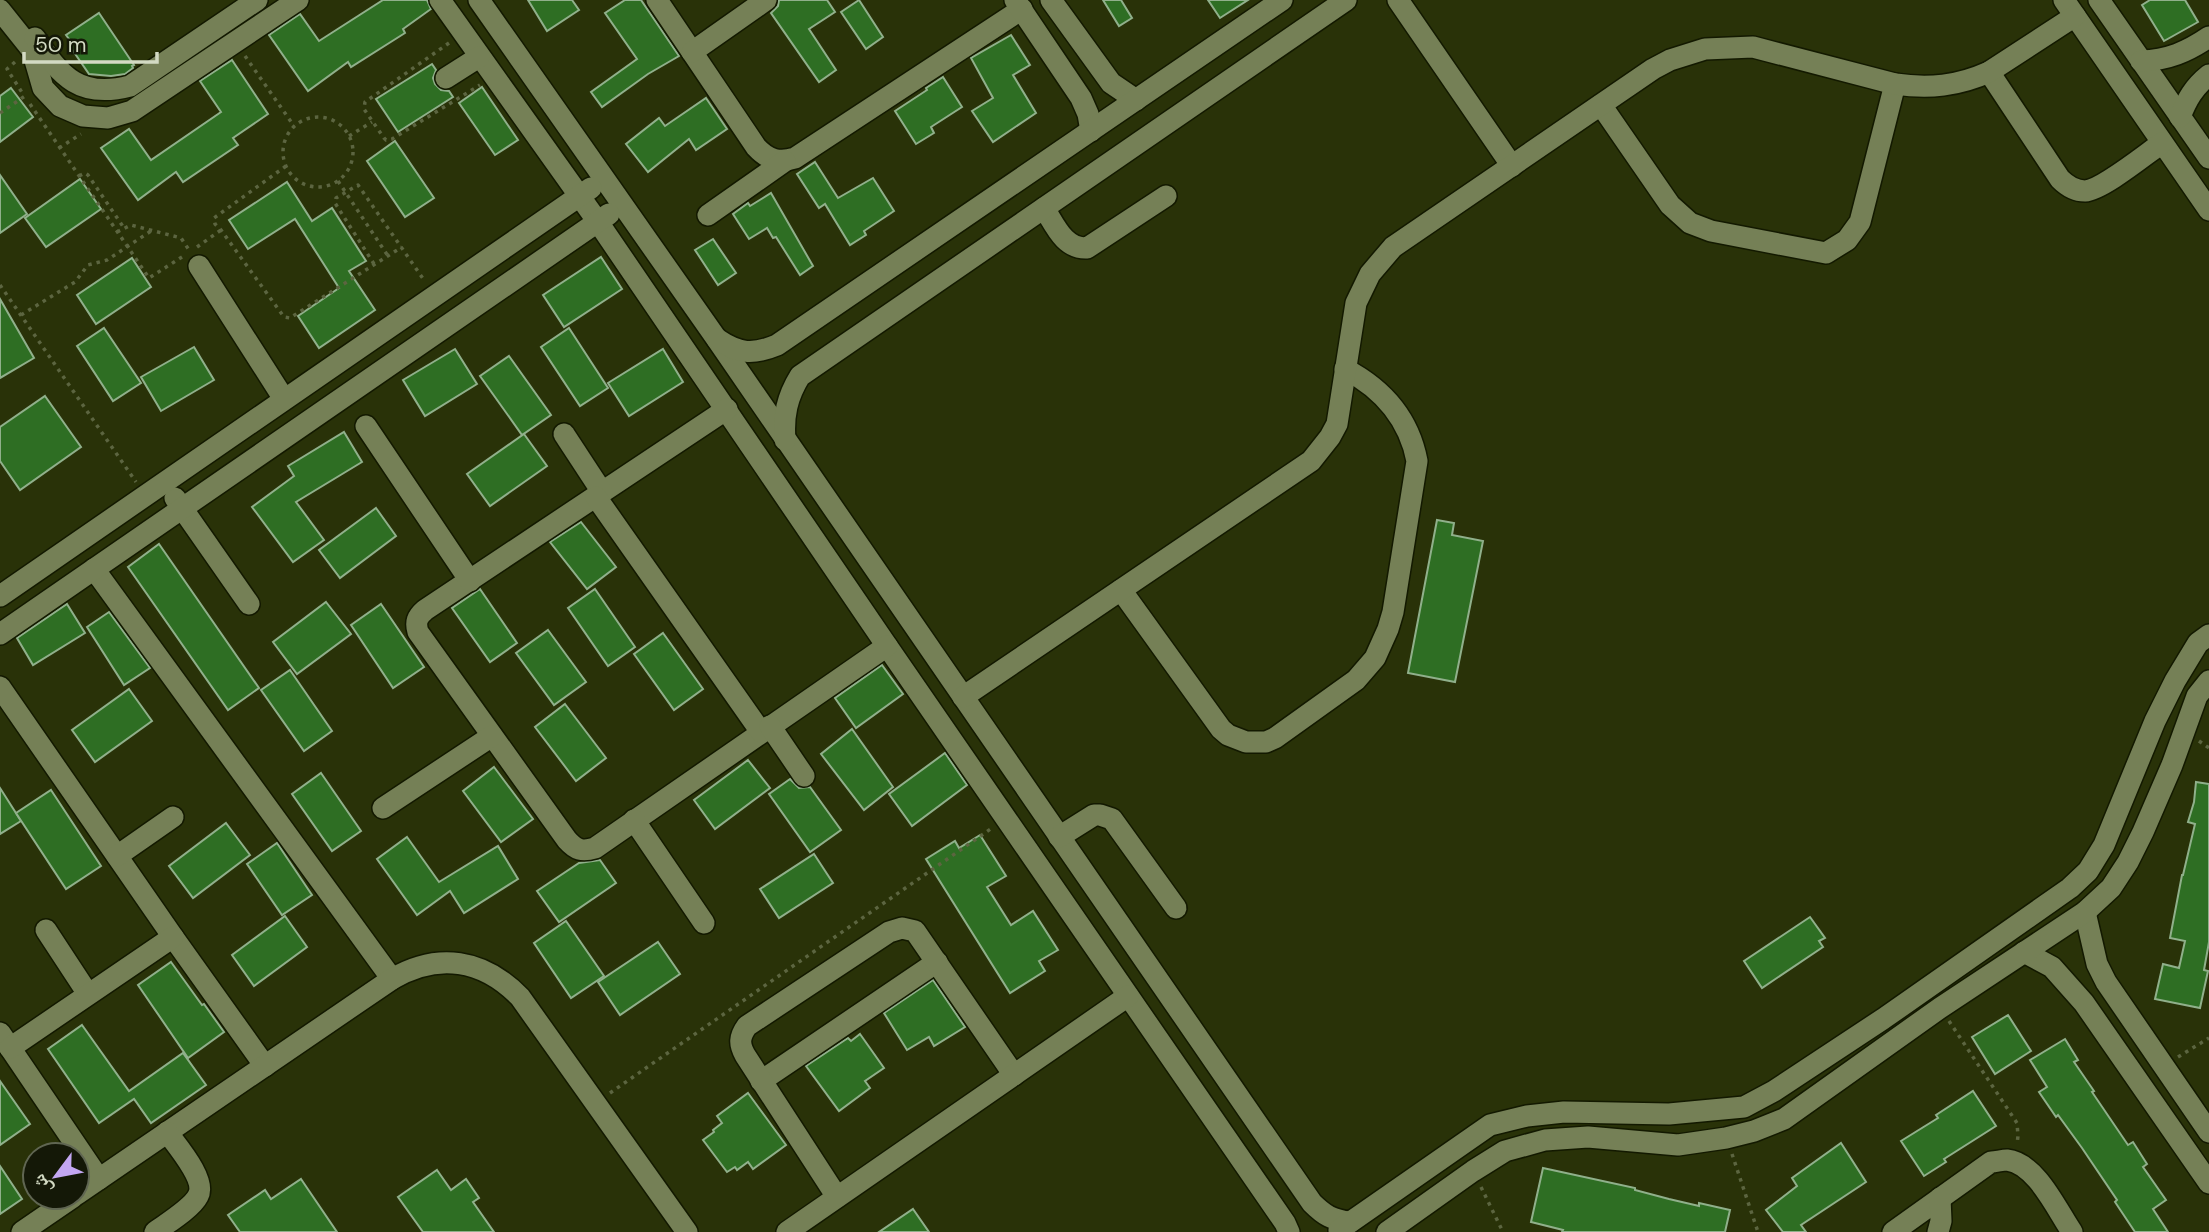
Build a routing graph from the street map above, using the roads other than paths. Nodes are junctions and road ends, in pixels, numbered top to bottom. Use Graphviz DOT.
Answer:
graph roads {
  1 [pos="9,0"];
  2 [pos="257,0"];
  3 [pos="298,0"];
  4 [pos="440,0"];
  5 [pos="479,0"];
  6 [pos="657,0"];
  7 [pos="766,0"];
  8 [pos="1051,0"];
  9 [pos="1282,0"];
  10 [pos="1346,0"];
  11 [pos="1398,0"];
  12 [pos="2099,0"];
  13 [pos="1018,4"];
  14 [pos="2069,8"];
  15 [pos="0,10"];
  16 [pos="2206,47"];
  17 [pos="692,52"];
  18 [pos="479,57"];
  19 [pos="2141,61"];
  20 [pos="1097,67"];
  21 [pos="1989,72"];
  22 [pos="2209,75"];
  23 [pos="446,78"];
  24 [pos="1895,83"];
  25 [pos="1072,84"];
  26 [pos="1136,100"];
  27 [pos="1601,105"];
  28 [pos="2180,117"];
  29 [pos="1091,131"];
  30 [pos="2162,143"];
  31 [pos="2209,158"];
  32 [pos="785,161"];
  33 [pos="1511,166"];
  34 [pos="605,179"];
  35 [pos="580,196"];
  36 [pos="1166,196"];
  37 [pos="623,206"];
  38 [pos="2208,207"];
  39 [pos="1044,208"];
  40 [pos="708,215"];
  41 [pos="598,222"];
  42 [pos="910,254"];
  43 [pos="194,259"];
  44 [pos="931,285"];
  45 [pos="716,338"];
  46 [pos="1345,369"];
  47 [pos="284,399"];
  48 [pos="727,409"];
  49 [pos="366,426"];
  50 [pos="564,433"];
  51 [pos="785,440"];
  52 [pos="164,482"];
  53 [pos="599,494"];
  54 [pos="182,508"];
  55 [pos="94,569"];
  56 [pos="470,581"];
  57 [pos="1121,590"];
  58 [pos="0,596"];
  59 [pos="249,604"];
  60 [pos="0,634"];
  61 [pos="2209,635"];
  62 [pos="887,646"];
  63 [pos="2209,681"];
  64 [pos="0,687"];
  65 [pos="963,697"];
  66 [pos="765,729"];
  67 [pos="492,736"];
  68 [pos="804,776"];
  69 [pos="383,808"];
  70 [pos="173,817"];
  71 [pos="634,820"];
  72 [pos="1059,836"];
  73 [pos="117,856"];
  74 [pos="1176,908"];
  75 [pos="2085,912"];
  76 [pos="704,923"];
  77 [pos="46,930"];
  78 [pos="173,936"];
  79 [pos="2024,952"];
  80 [pos="937,962"];
  81 [pos="392,979"];
  82 [pos="88,994"];
  83 [pos="1128,996"];
  84 [pos="1883,1019"];
  85 [pos="1896,1038"];
  86 [pos="5,1041"];
  87 [pos="265,1066"];
  88 [pos="1014,1075"];
  89 [pos="761,1081"];
  90 [pos="167,1132"];
  91 [pos="2209,1132"];
  92 [pos="99,1179"];
  93 [pos="2209,1183"];
  94 [pos="91,1185"];
  95 [pos="837,1197"];
  96 [pos="1940,1198"];
  97 [pos="53,1224"];
  98 [pos="1343,1227"];
  99 [pos="22,1232"];
  100 [pos="155,1232"];
  101 [pos="687,1232"];
  102 [pos="787,1232"];
  103 [pos="1289,1232"];
  104 [pos="1387,1232"];
  105 [pos="1893,1232"];
  106 [pos="1938,1232"];
  107 [pos="2072,1232"];
  1 -- 2 [label="street"];
  3 -- 15 [label="street"];
  4 -- 18 [label="street"];
  5 -- 34 [label="street"];
  6 -- 17 [label="street"];
  7 -- 17 [label="street"];
  8 -- 20 [label="street"];
  9 -- 26 [label="street"];
  10 -- 39 [label="street"];
  11 -- 33 [label="street"];
  12 -- 19 [label="street"];
  13 -- 25 [label="street"];
  13 -- 32 [label="street"];
  14 -- 21 [label="street"];
  14 -- 30 [label="street"];
  16 -- 19 [label="street"];
  17 -- 32 [label="street"];
  18 -- 23 [label="street"];
  18 -- 35 [label="street"];
  19 -- 28 [label="street"];
  20 -- 25 [label="street"];
  20 -- 26 [label="street"];
  21 -- 24 [label="street"];
  21 -- 30 [label="street"];
  22 -- 28 [label="street"];
  24 -- 27 [label="street"];
  24 -- 27 [label="street"];
  25 -- 29 [label="street"];
  26 -- 29 [label="street"];
  27 -- 33 [label="street"];
  28 -- 31 [label="street"];
  29 -- 42 [label="street"];
  30 -- 38 [label="street"];
  32 -- 40 [label="street"];
  33 -- 46 [label="street"];
  34 -- 35 [label="street"];
  34 -- 37 [label="street"];
  35 -- 41 [label="street"];
  35 -- 47 [label="street"];
  36 -- 39 [label="street"];
  37 -- 41 [label="street"];
  37 -- 45 [label="street"];
  39 -- 44 [label="street"];
  41 -- 48 [label="street"];
  41 -- 54 [label="street"];
  42 -- 44 [label="street"];
  42 -- 45 [label="street"];
  43 -- 47 [label="street"];
  44 -- 51 [label="street"];
  45 -- 51 [label="street"];
  46 -- 57 [label="street"];
  46 -- 57 [label="street"];
  47 -- 52 [label="street"];
  48 -- 53 [label="street"];
  48 -- 62 [label="street"];
  49 -- 56 [label="street"];
  50 -- 53 [label="street"];
  51 -- 65 [label="street"];
  52 -- 54 [label="street"];
  52 -- 58 [label="street"];
  53 -- 56 [label="street"];
  53 -- 66 [label="street"];
  54 -- 55 [label="street"];
  54 -- 59 [label="street"];
  55 -- 60 [label="street"];
  55 -- 81 [label="street"];
  56 -- 67 [label="street"];
  57 -- 65 [label="street"];
  61 -- 84 [label="street"];
  62 -- 66 [label="street"];
  62 -- 83 [label="street"];
  63 -- 75 [label="street"];
  64 -- 73 [label="street"];
  65 -- 72 [label="street"];
  66 -- 68 [label="street"];
  66 -- 71 [label="street"];
  67 -- 69 [label="street"];
  67 -- 71 [label="street"];
  70 -- 73 [label="street"];
  71 -- 76 [label="street"];
  72 -- 74 [label="street"];
  72 -- 98 [label="street"];
  73 -- 78 [label="street"];
  75 -- 79 [label="street"];
  75 -- 91 [label="street"];
  77 -- 82 [label="street"];
  78 -- 82 [label="street"];
  78 -- 87 [label="street"];
  79 -- 85 [label="street"];
  79 -- 93 [label="street"];
  80 -- 88 [label="street"];
  80 -- 89 [label="street"];
  80 -- 89 [label="street"];
  81 -- 87 [label="street"];
  81 -- 101 [label="street"];
  82 -- 86 [label="street"];
  83 -- 88 [label="street"];
  83 -- 103 [label="street"];
  84 -- 85 [label="street"];
  84 -- 98 [label="street"];
  85 -- 104 [label="street"];
  86 -- 92 [label="street"];
  87 -- 90 [label="street"];
  88 -- 95 [label="street"];
  89 -- 95 [label="street"];
  90 -- 92 [label="street"];
  90 -- 100 [label="street"];
  92 -- 94 [label="street"];
  95 -- 102 [label="street"];
  96 -- 105 [label="street"];
  96 -- 106 [label="street"];
  96 -- 107 [label="street"];
  97 -- 99 [label="street"];
}
